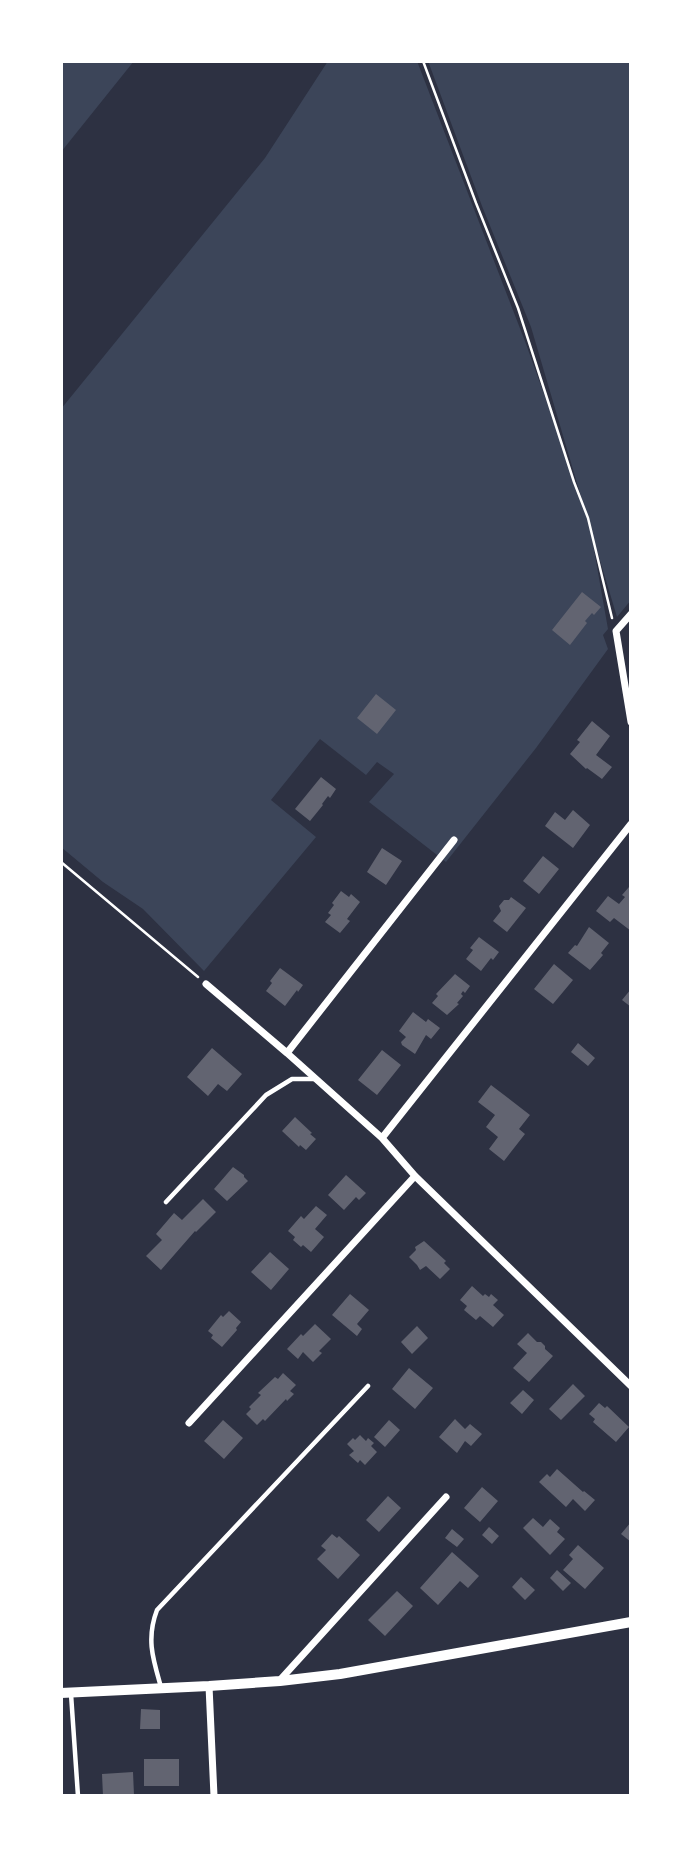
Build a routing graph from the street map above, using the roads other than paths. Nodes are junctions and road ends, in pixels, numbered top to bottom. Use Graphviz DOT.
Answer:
graph roads {
  1 [pos="631,614"];
  2 [pos="631,722"];
  3 [pos="631,824"];
  4 [pos="454,840"];
  5 [pos="206,984"];
  6 [pos="287,1053"];
  7 [pos="316,1079"];
  8 [pos="382,1138"];
  9 [pos="415,1176"];
  10 [pos="166,1202"];
  11 [pos="368,1386"];
  12 [pos="631,1386"];
  13 [pos="189,1423"];
  14 [pos="446,1497"];
  15 [pos="631,1622"];
  16 [pos="280,1681"];
  17 [pos="209,1686"];
  18 [pos="162,1688"];
  19 [pos="66,1693"];
  20 [pos="78,1796"];
  21 [pos="214,1796"];
  1 -- 2 [label="street"];
  3 -- 8 [label="street"];
  4 -- 6 [label="street"];
  5 -- 6 [label="street"];
  6 -- 7 [label="street"];
  7 -- 8 [label="street"];
  7 -- 10 [label="lane"];
  8 -- 9 [label="street"];
  9 -- 12 [label="street"];
  9 -- 13 [label="street"];
  11 -- 18 [label="lane"];
  14 -- 16 [label="street"];
  15 -- 16 [label="street"];
  16 -- 17 [label="street"];
  17 -- 18 [label="street"];
  17 -- 21 [label="street"];
  18 -- 19 [label="street"];
  19 -- 20 [label="lane"];
}
